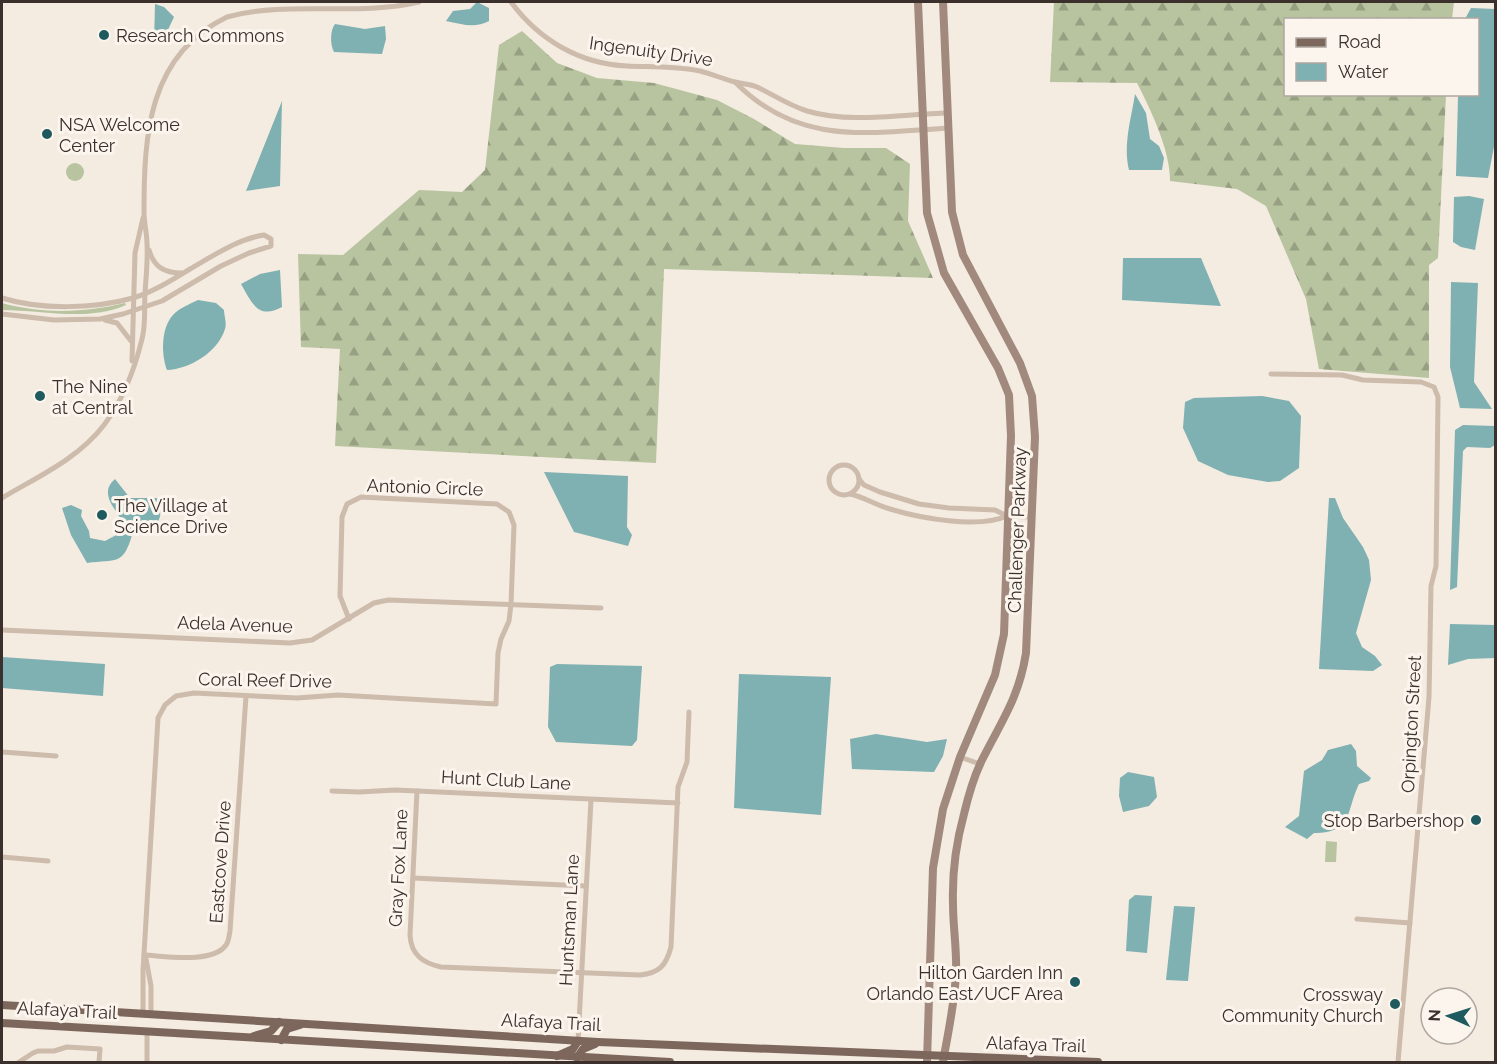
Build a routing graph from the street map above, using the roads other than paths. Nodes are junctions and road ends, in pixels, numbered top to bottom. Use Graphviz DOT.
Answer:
graph roads {
  1 [pos="283,2"];
  2 [pos="300,2"];
  3 [pos="419,2"];
  4 [pos="512,2"];
  5 [pos="918,2"];
  6 [pos="943,2"];
  7 [pos="734,82"];
  8 [pos="923,113"];
  9 [pos="948,113"];
  10 [pos="949,128"];
  11 [pos="924,129"];
  12 [pos="144,214"];
  13 [pos="147,245"];
  14 [pos="183,273"];
  15 [pos="145,294"];
  16 [pos="2,298"];
  17 [pos="133,298"];
  18 [pos="144,307"];
  19 [pos="132,312"];
  20 [pos="2,314"];
  21 [pos="100,319"];
  22 [pos="131,342"];
  23 [pos="132,367"];
  24 [pos="1271,374"];
  25 [pos="859,479"];
  26 [pos="850,494"];
  27 [pos="2,498"];
  28 [pos="1007,516"];
  29 [pos="1031,517"];
  30 [pos="511,604"];
  31 [pos="601,608"];
  32 [pos="349,619"];
  33 [pos="2,630"];
  34 [pos="498,653"];
  35 [pos="246,696"];
  36 [pos="689,712"];
  37 [pos="2,752"];
  38 [pos="56,756"];
  39 [pos="960,757"];
  40 [pos="980,764"];
  41 [pos="332,791"];
  42 [pos="417,791"];
  43 [pos="591,800"];
  44 [pos="678,803"];
  45 [pos="2,857"];
  46 [pos="48,861"];
  47 [pos="413,878"];
  48 [pos="586,886"];
  49 [pos="1357,919"];
  50 [pos="1410,923"];
  51 [pos="144,955"];
  52 [pos="582,974"];
  53 [pos="2,1005"];
  54 [pos="147,1014"];
  55 [pos="279,1022"];
  56 [pos="2,1023"];
  57 [pos="304,1023"];
  58 [pos="147,1032"];
  59 [pos="248,1038"];
  60 [pos="281,1040"];
  61 [pos="578,1041"];
  62 [pos="598,1042"];
  63 [pos="554,1057"];
  64 [pos="927,1059"];
  65 [pos="944,1059"];
  66 [pos="577,1060"];
  67 [pos="19,1062"];
  68 [pos="99,1062"];
  69 [pos="147,1062"];
  70 [pos="670,1062"];
  71 [pos="1098,1062"];
  72 [pos="1398,1062"];
  1 -- 12 [label="street"];
  2 -- 3 [label="street"];
  4 -- 7 [label="street, Ingenuity Drive"];
  5 -- 8 [label="main road, Challenger Parkway"];
  6 -- 9 [label="main road, Challenger Parkway"];
  7 -- 8 [label="street, Ingenuity Drive"];
  7 -- 11 [label="street, Ingenuity Drive"];
  8 -- 9 [label="street, Ingenuity Drive"];
  8 -- 11 [label="main road, Challenger Parkway"];
  9 -- 10 [label="main road, Challenger Parkway"];
  10 -- 11 [label="street, Ingenuity Drive"];
  10 -- 29 [label="main road, Challenger Parkway"];
  11 -- 28 [label="main road, Challenger Parkway"];
  12 -- 13 [label="street"];
  12 -- 17 [label="street"];
  13 -- 14 [label="street"];
  13 -- 15 [label="street"];
  14 -- 15 [label="street"];
  14 -- 18 [label="street"];
  15 -- 17 [label="street"];
  15 -- 18 [label="street"];
  16 -- 17 [label="street"];
  17 -- 19 [label="street"];
  18 -- 19 [label="street"];
  18 -- 23 [label="street"];
  19 -- 21 [label="street"];
  19 -- 22 [label="street"];
  20 -- 21 [label="street"];
  21 -- 22 [label="street"];
  22 -- 23 [label="street"];
  23 -- 27 [label="street"];
  24 -- 50 [label="street, Orpington Street"];
  25 -- 26 [label="street"];
  25 -- 26 [label="street"];
  25 -- 28 [label="street"];
  26 -- 28 [label="street"];
  28 -- 29 [label="street"];
  28 -- 39 [label="main road, Challenger Parkway"];
  29 -- 40 [label="main road, Challenger Parkway"];
  30 -- 31 [label="street, Adela Avenue"];
  30 -- 32 [label="street, Adela Avenue"];
  30 -- 32 [label="street, Antonio Circle"];
  30 -- 34 [label="street, Antonio Circle"];
  32 -- 33 [label="street, Adela Avenue"];
  34 -- 35 [label="street, Coral Reef Drive"];
  35 -- 51 [label="street, Eastcove Drive"];
  35 -- 51 [label="street, Coral Reef Drive"];
  36 -- 44 [label="street, Gray Fox Lane"];
  37 -- 38 [label="street"];
  39 -- 40 [label="street"];
  39 -- 64 [label="main road, Challenger Parkway"];
  40 -- 65 [label="main road, Challenger Parkway"];
  41 -- 42 [label="street, Hunt Club Lane"];
  42 -- 43 [label="street, Hunt Club Lane"];
  42 -- 47 [label="street, Gray Fox Lane"];
  43 -- 44 [label="street, Hunt Club Lane"];
  43 -- 48 [label="street, Huntsman Lane"];
  44 -- 52 [label="street, Gray Fox Lane"];
  45 -- 46 [label="street"];
  47 -- 48 [label="street"];
  47 -- 52 [label="street, Gray Fox Lane"];
  48 -- 52 [label="street, Huntsman Lane"];
  49 -- 50 [label="street"];
  50 -- 72 [label="street, Orpington Street"];
  51 -- 54 [label="street, Coral Reef Drive"];
  52 -- 61 [label="street, Huntsman Lane"];
  53 -- 54 [label="main road, Alafaya Trail"];
  54 -- 55 [label="main road, Alafaya Trail"];
  55 -- 57 [label="main road, Alafaya Trail"];
  55 -- 59 [label="main road"];
  56 -- 58 [label="main road, Alafaya Trail"];
  57 -- 60 [label="main road"];
  57 -- 61 [label="main road, Alafaya Trail"];
  58 -- 59 [label="main road, Alafaya Trail"];
  58 -- 69 [label="street"];
  59 -- 60 [label="main road, Alafaya Trail"];
  60 -- 63 [label="main road, Alafaya Trail"];
  61 -- 62 [label="main road, Alafaya Trail"];
  61 -- 63 [label="main road"];
  62 -- 64 [label="main road, Alafaya Trail"];
  62 -- 66 [label="main road"];
  63 -- 66 [label="main road, Alafaya Trail"];
  64 -- 65 [label="main road, Alafaya Trail"];
  65 -- 71 [label="main road, Alafaya Trail"];
  66 -- 70 [label="main road, Alafaya Trail"];
  67 -- 68 [label="street"];
}
